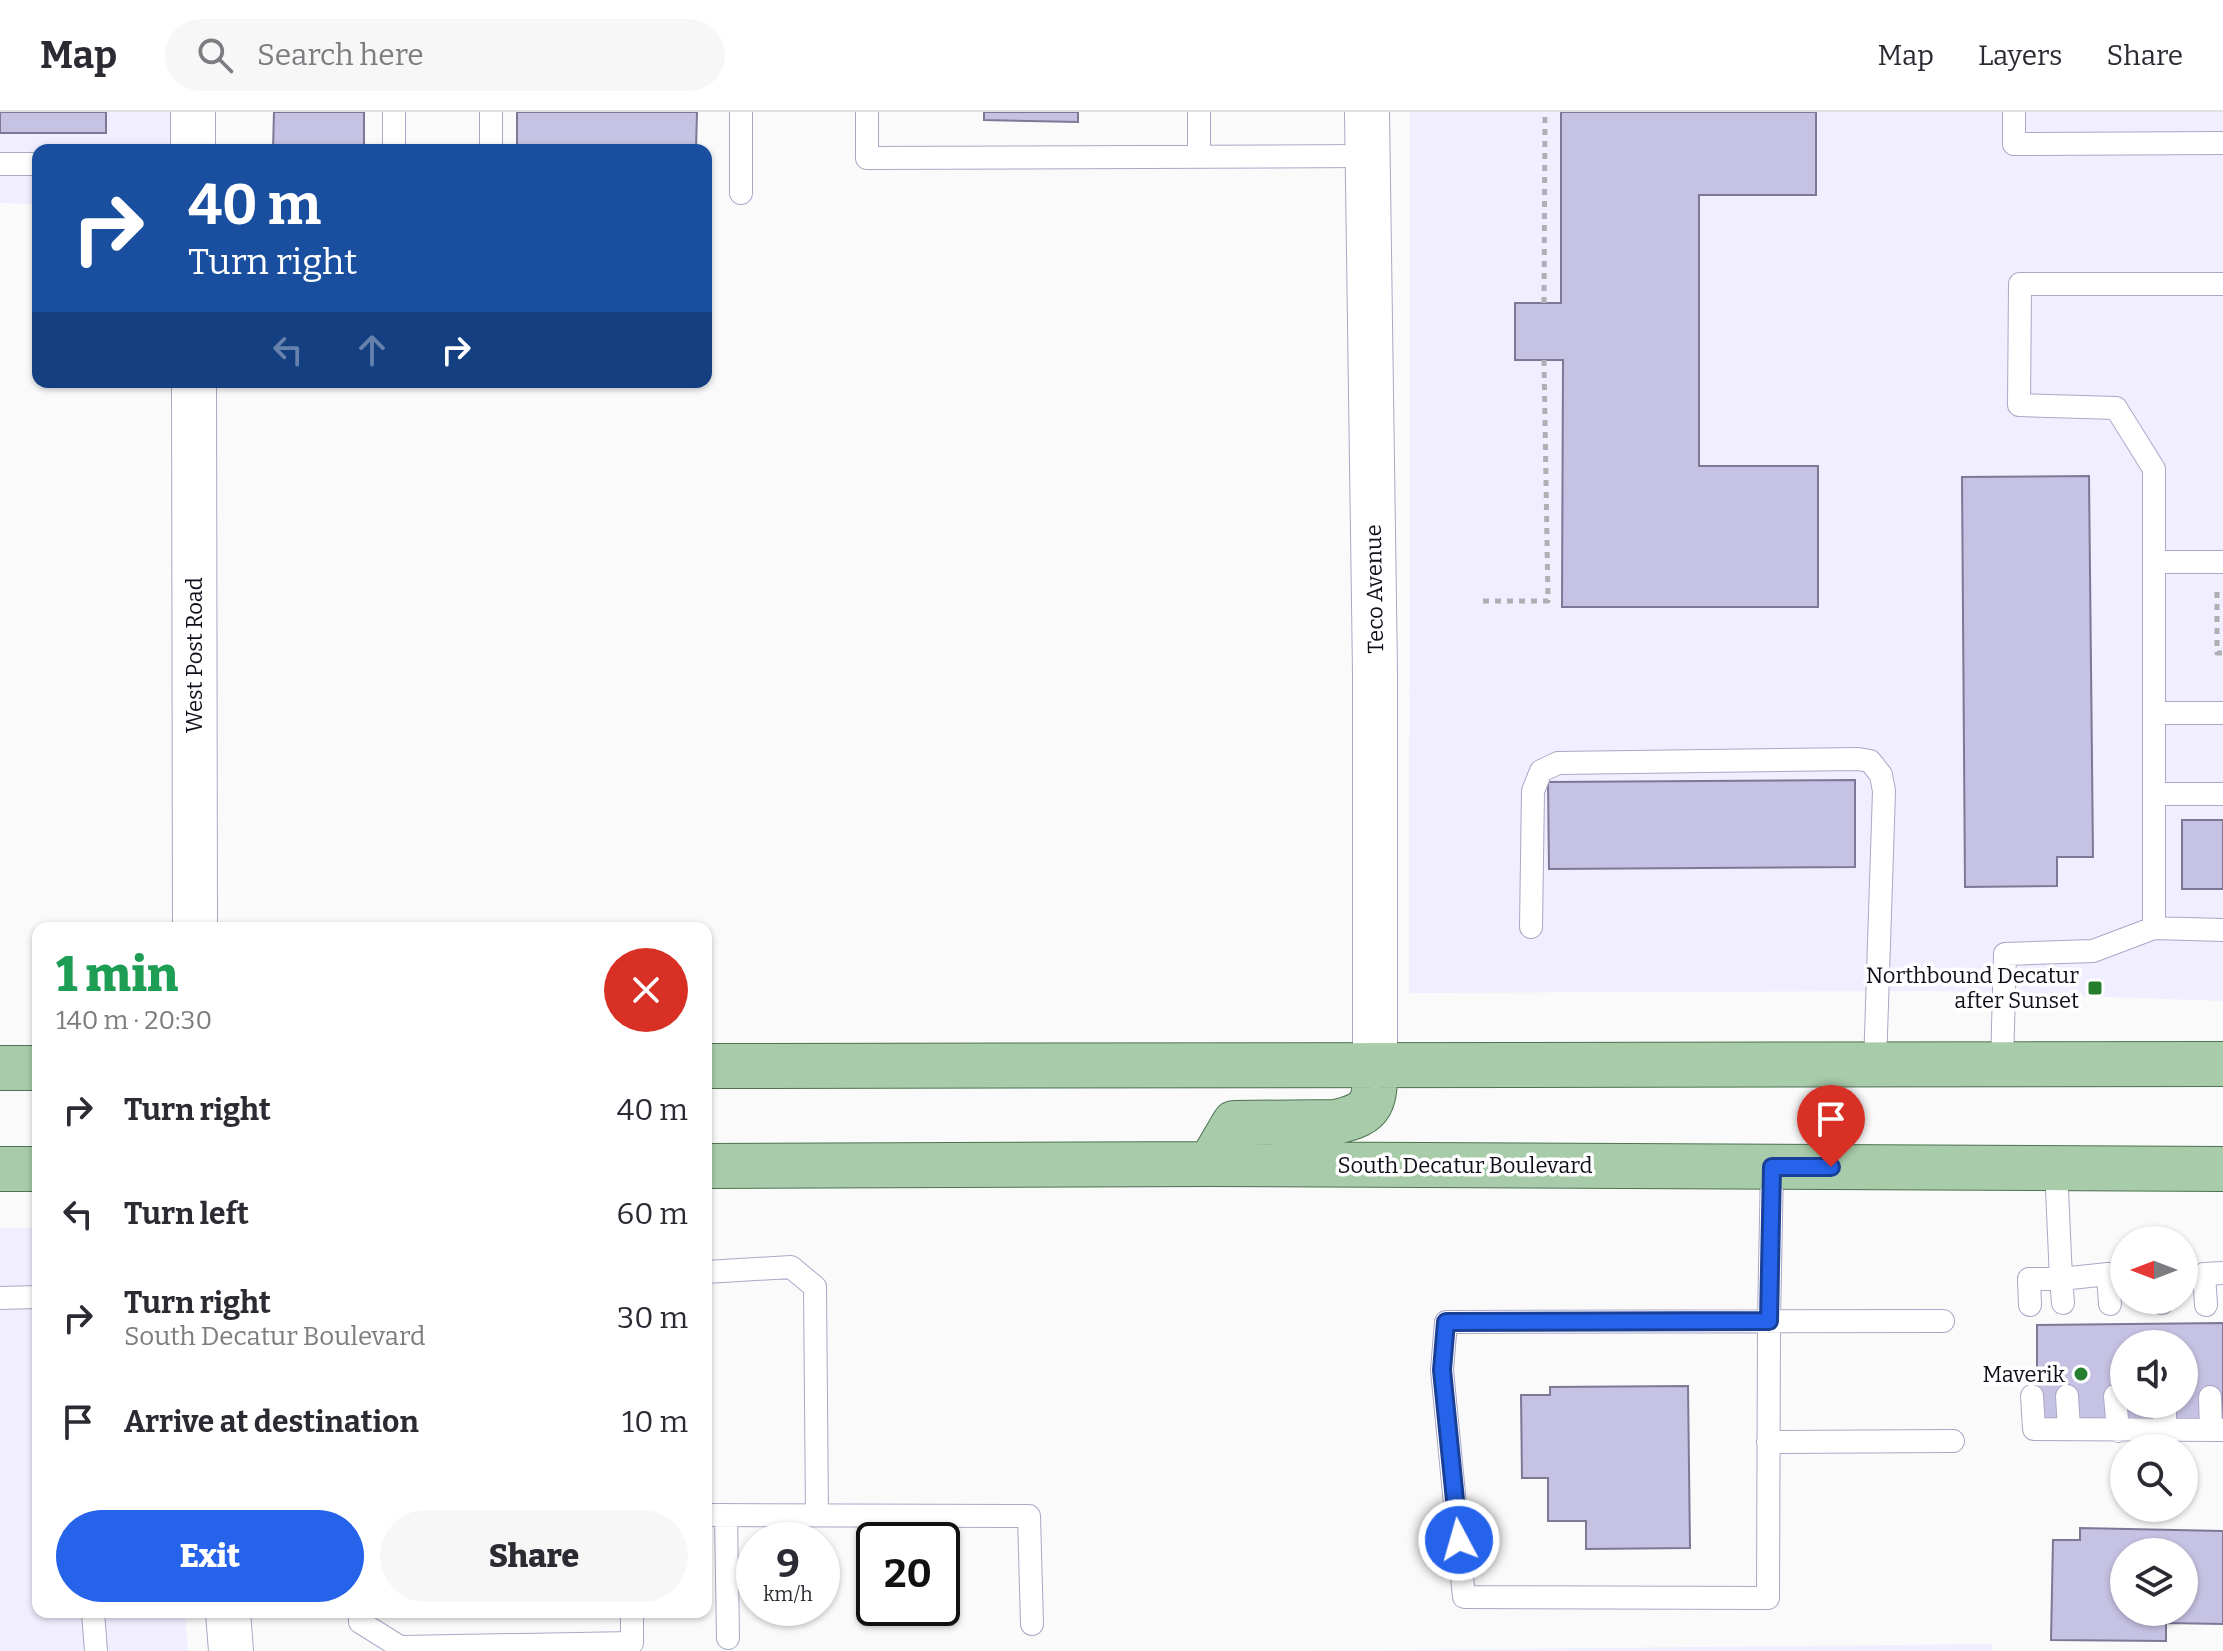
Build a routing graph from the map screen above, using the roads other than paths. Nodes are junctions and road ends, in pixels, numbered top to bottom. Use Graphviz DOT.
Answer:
graph roads {
  1 [pos="193,112"];
  2 [pos="394,112"];
  3 [pos="491,112"];
  4 [pos="741,112"];
  5 [pos="867,112"];
  6 [pos="1199,112"];
  7 [pos="1367,112"];
  8 [pos="2014,112"];
  9 [pos="2223,143"];
  10 [pos="193,144"];
  11 [pos="394,144"];
  12 [pos="491,144"];
  13 [pos="1367,156"];
  14 [pos="1199,157"];
  15 [pos="0,164"];
  16 [pos="32,164"];
  17 [pos="741,193"];
  18 [pos="2223,284"];
  19 [pos="194,388"];
  20 [pos="2154,562"];
  21 [pos="2220,573"];
  22 [pos="2156,713"];
  23 [pos="2223,713"];
  24 [pos="2156,794"];
  25 [pos="2223,794"];
  26 [pos="195,922"];
  27 [pos="1531,927"];
  28 [pos="2154,928"];
  29 [pos="2223,930"];
  30 [pos="2002,1064"];
  31 [pos="2223,1064"];
  32 [pos="1875,1065"];
  33 [pos="712,1066"];
  34 [pos="1375,1066"];
  35 [pos="0,1068"];
  36 [pos="32,1068"];
  37 [pos="1210,1164"];
  38 [pos="712,1166"];
  39 [pos="1772,1167"];
  40 [pos="2056,1167"];
  41 [pos="0,1169"];
  42 [pos="32,1169"];
  43 [pos="2223,1169"];
  44 [pos="712,1272"];
  45 [pos="2204,1274"];
  46 [pos="2110,1275"];
  47 [pos="2061,1279"];
  48 [pos="32,1297"];
  49 [pos="0,1298"];
  50 [pos="2063,1303"];
  51 [pos="2030,1305"];
  52 [pos="2206,1305"];
  53 [pos="1769,1321"];
  54 [pos="1943,1321"];
  55 [pos="2032,1396"];
  56 [pos="2067,1396"];
  57 [pos="2210,1397"];
  58 [pos="2117,1418"];
  59 [pos="2165,1418"];
  60 [pos="2069,1429"];
  61 [pos="2165,1430"];
  62 [pos="2217,1430"];
  63 [pos="2118,1431"];
  64 [pos="1953,1441"];
  65 [pos="1768,1442"];
  66 [pos="716,1515"];
  67 [pos="817,1515"];
  68 [pos="93,1618"];
  69 [pos="228,1618"];
  70 [pos="360,1618"];
  71 [pos="632,1618"];
  72 [pos="1032,1624"];
  73 [pos="728,1638"];
  74 [pos="96,1651"];
  75 [pos="231,1651"];
  1 -- 10 [label="street"];
  2 -- 11 [label="lane"];
  3 -- 12 [label="lane"];
  4 -- 17 [label="lane"];
  5 -- 14 [label="lane"];
  6 -- 14 [label="lane"];
  7 -- 13 [label="street, Teco Avenue"];
  8 -- 9 [label="lane"];
  13 -- 14 [label="lane"];
  13 -- 34 [label="street, Teco Avenue"];
  15 -- 16 [label="lane"];
  18 -- 20 [label="lane"];
  19 -- 26 [label="street, West Post Road"];
  20 -- 21 [label="lane"];
  20 -- 22 [label="lane"];
  22 -- 23 [label="lane"];
  22 -- 24 [label="lane"];
  24 -- 25 [label="lane"];
  24 -- 28 [label="lane"];
  27 -- 32 [label="lane"];
  28 -- 29 [label="lane"];
  28 -- 30 [label="lane"];
  30 -- 31 [label="main road"];
  30 -- 32 [label="main road"];
  32 -- 34 [label="main road"];
  33 -- 34 [label="main road"];
  34 -- 37 [label="main road"];
  35 -- 36 [label="main road"];
  37 -- 38 [label="main road, South Decatur Boulevard"];
  37 -- 39 [label="main road, South Decatur Boulevard"];
  39 -- 40 [label="main road, South Decatur Boulevard"];
  39 -- 53 [label="lane"];
  40 -- 43 [label="main road, South Decatur Boulevard"];
  40 -- 47 [label="lane"];
  41 -- 42 [label="main road"];
  44 -- 67 [label="lane"];
  45 -- 52 [label="lane"];
  46 -- 47 [label="lane"];
  47 -- 50 [label="lane"];
  47 -- 51 [label="lane"];
  48 -- 49 [label="lane"];
  53 -- 54 [label="lane"];
  53 -- 65 [label="lane"];
  53 -- 65 [label="lane"];
  55 -- 60 [label="lane"];
  56 -- 60 [label="lane"];
  57 -- 62 [label="lane"];
  58 -- 63 [label="lane"];
  59 -- 61 [label="lane"];
  60 -- 63 [label="lane"];
  61 -- 62 [label="lane"];
  61 -- 63 [label="lane"];
  64 -- 65 [label="lane"];
  66 -- 67 [label="lane"];
  66 -- 73 [label="lane"];
  67 -- 72 [label="lane"];
  68 -- 74 [label="lane"];
  69 -- 75 [label="street"];
  70 -- 71 [label="lane"];
}
